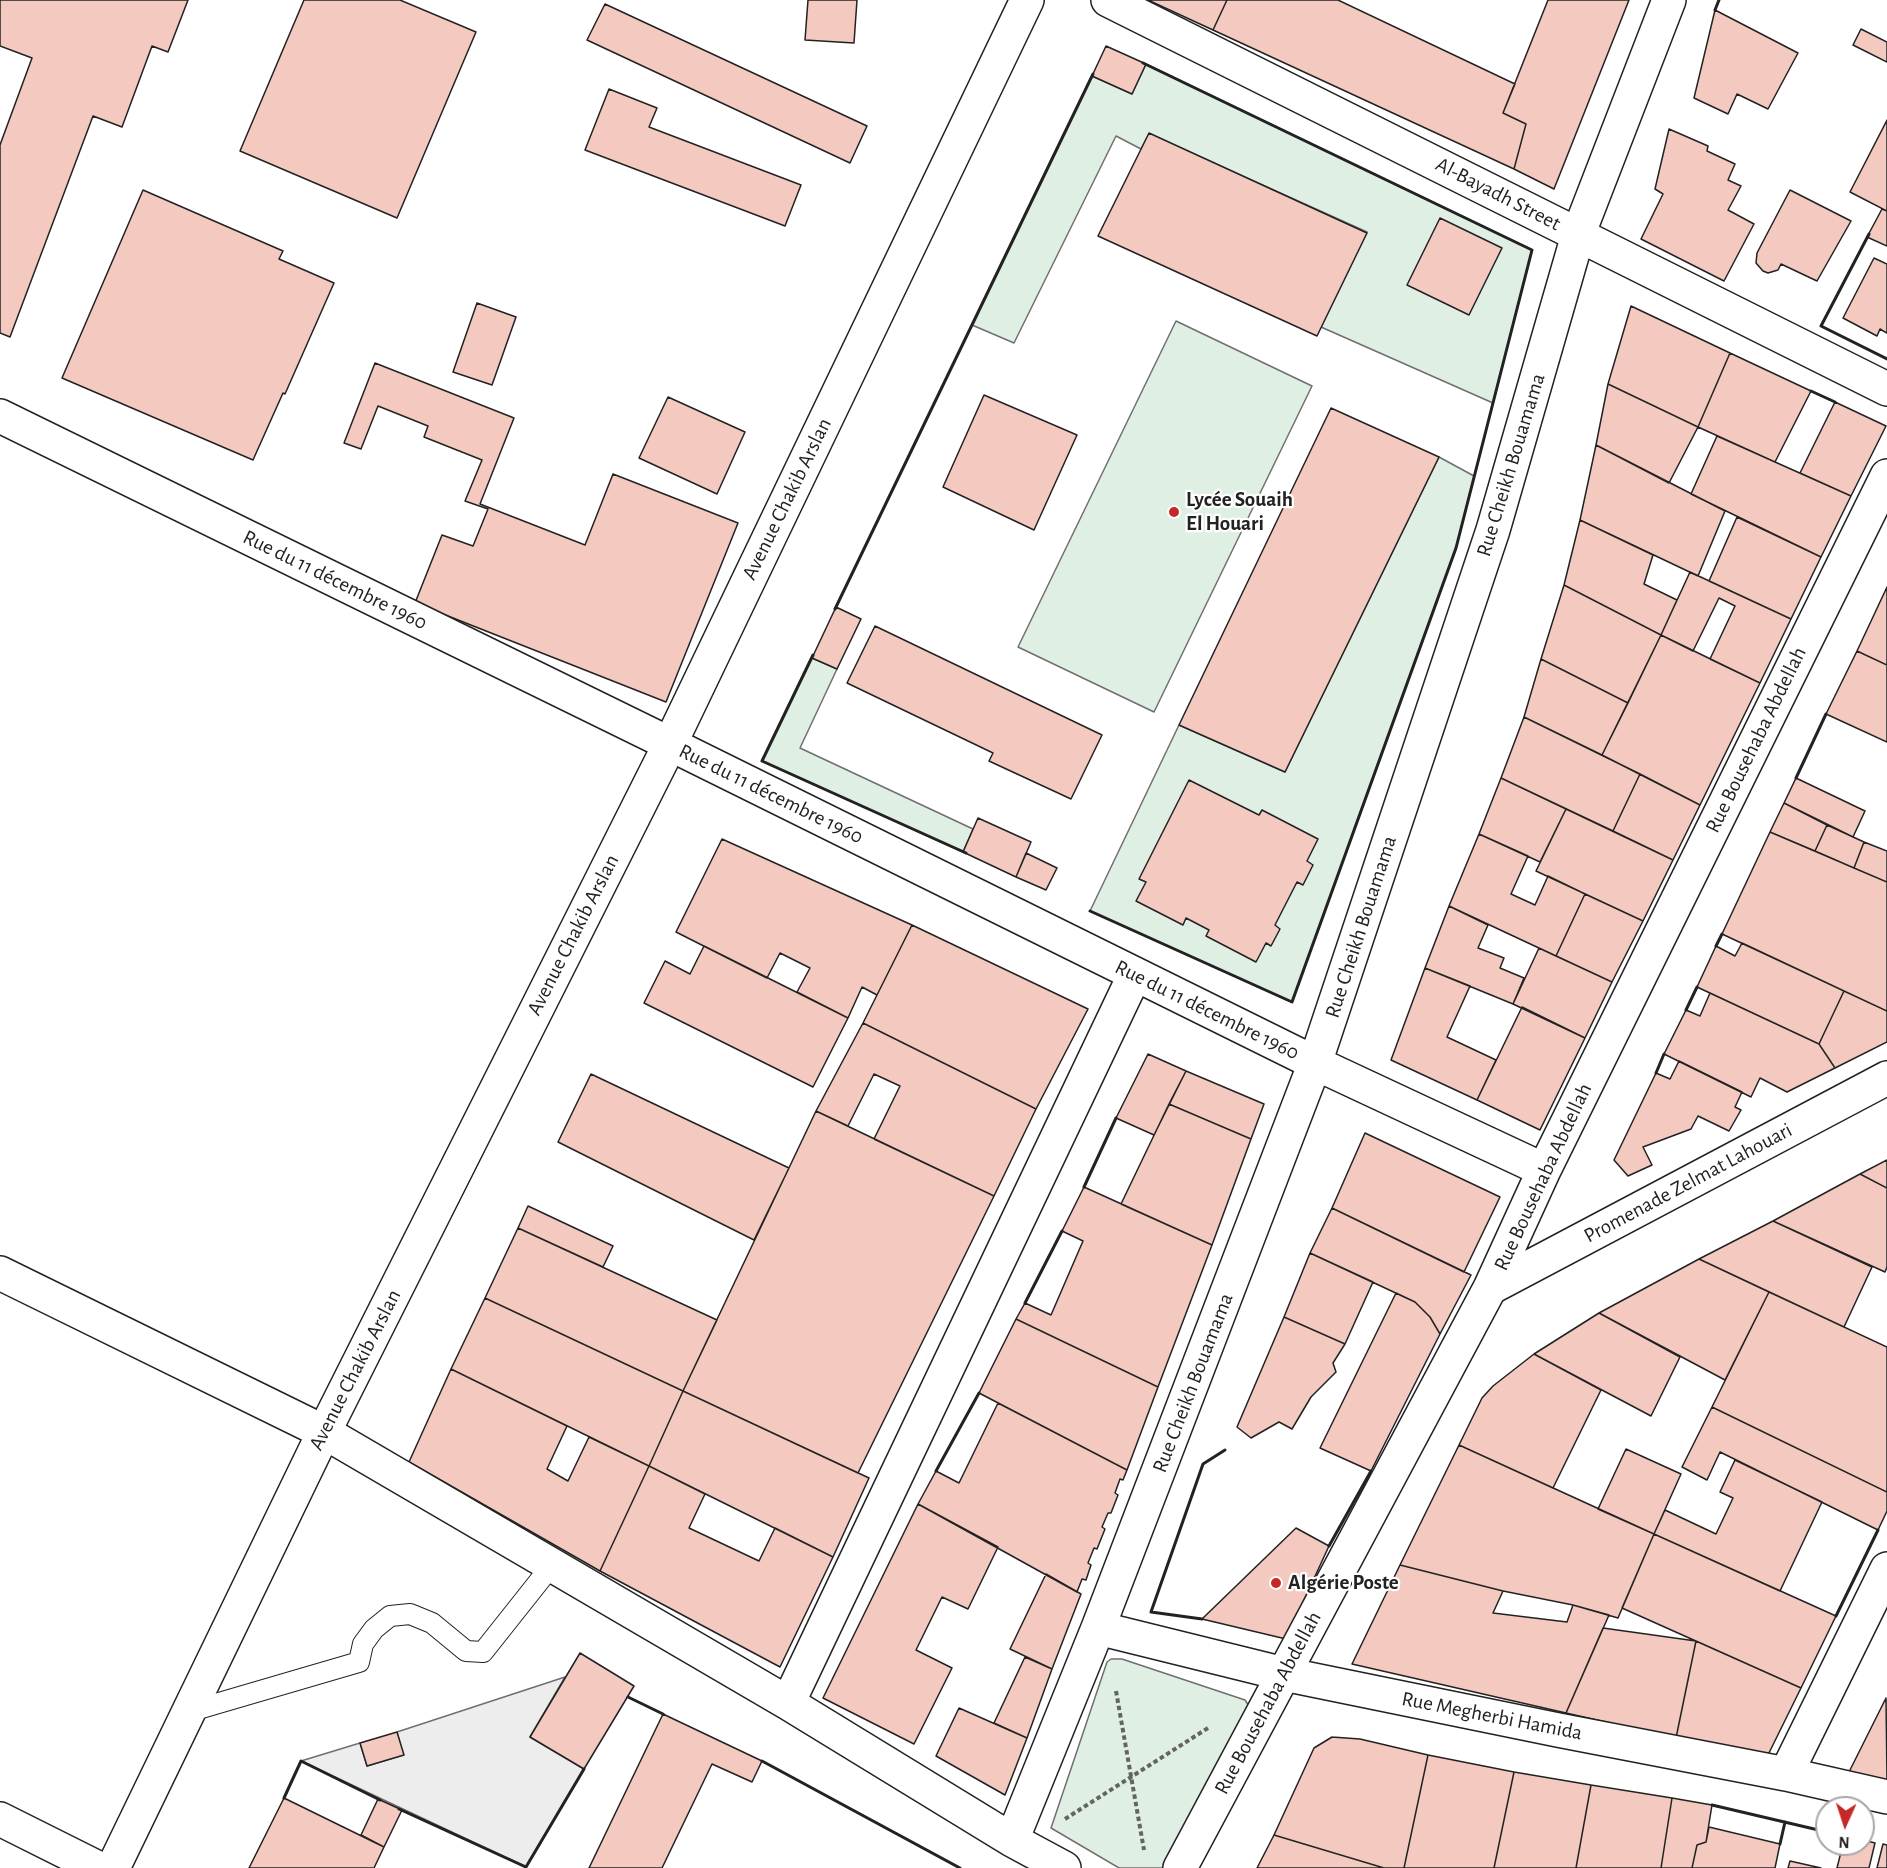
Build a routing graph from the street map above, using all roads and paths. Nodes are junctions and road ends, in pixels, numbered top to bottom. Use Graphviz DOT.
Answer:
graph roads {
  1 [pos="1028,0"];
  2 [pos="1108,0"];
  3 [pos="1670,0"];
  4 [pos="1578,235"];
  5 [pos="1887,389"];
  6 [pos="0,416"];
  7 [pos="1887,476"];
  8 [pos="670,744"];
  9 [pos="1135,974"];
  10 [pos="1315,1063"];
  11 [pos="1887,1078"];
  12 [pos="1544,1170"];
  13 [pos="0,1273"];
  14 [pos="1490,1288"];
  15 [pos="324,1432"];
  16 [pos="552,1565"];
  17 [pos="1887,1569"];
  18 [pos="1098,1628"];
  19 [pos="1284,1674"];
  20 [pos="788,1703"];
  21 [pos="189,1712"];
  22 [pos="1209,1727"];
  23 [pos="1786,1774"];
  24 [pos="1131,1777"];
  25 [pos="1887,1797"];
  26 [pos="0,1819"];
  27 [pos="1012,1839"];
  28 [pos="1145,1857"];
  29 [pos="98,1868"];
  30 [pos="113,1868"];
  31 [pos="1064,1868"];
  32 [pos="1180,1868"];
  1 -- 8 [label="street, Avenue Chakib Arslan"];
  2 -- 4 [label="street, Al-Bayadh Street"];
  3 -- 4 [label="street, Rue Cheikh Bouamama"];
  4 -- 5 [label="street, Al-Bayadh Street"];
  4 -- 10 [label="street, Rue Cheikh Bouamama"];
  6 -- 8 [label="street, Rue du 11 décembre 1960"];
  7 -- 12 [label="street, Rue Bousehaba Abdellah"];
  8 -- 9 [label="street, Rue du 11 décembre 1960"];
  8 -- 15 [label="street, Avenue Chakib Arslan"];
  9 -- 10 [label="street, Rue du 11 décembre 1960"];
  9 -- 20 [label="street"];
  10 -- 12 [label="street, Rue du 11 décembre 1960"];
  10 -- 18 [label="street, Rue Cheikh Bouamama"];
  11 -- 14 [label="street, Promenade Zelmat Lahouari"];
  12 -- 14 [label="street, Rue Bousehaba Abdellah"];
  13 -- 15 [label="street"];
  14 -- 19 [label="street, Rue Bousehaba Abdellah"];
  15 -- 16 [label="street"];
  15 -- 21 [label="street, Avenue Chakib Arslan"];
  16 -- 20 [label="street"];
  16 -- 21 [label="lane"];
  17 -- 23 [label="street"];
  18 -- 19 [label="street, Rue Megherbi Hamida"];
  18 -- 24 [label="path"];
  18 -- 27 [label="street, Rue Cheikh Bouamama"];
  19 -- 23 [label="street, Rue Megherbi Hamida"];
  19 -- 32 [label="street, Rue Bousehaba Abdellah"];
  20 -- 27 [label="street"];
  21 -- 30 [label="street, Avenue Chakib Arslan"];
  22 -- 24 [label="path"];
  23 -- 25 [label="street, Rue Megherbi Hamida"];
  24 -- 27 [label="path"];
  24 -- 28 [label="path"];
  26 -- 29 [label="street"];
  27 -- 31 [label="street"];
}
